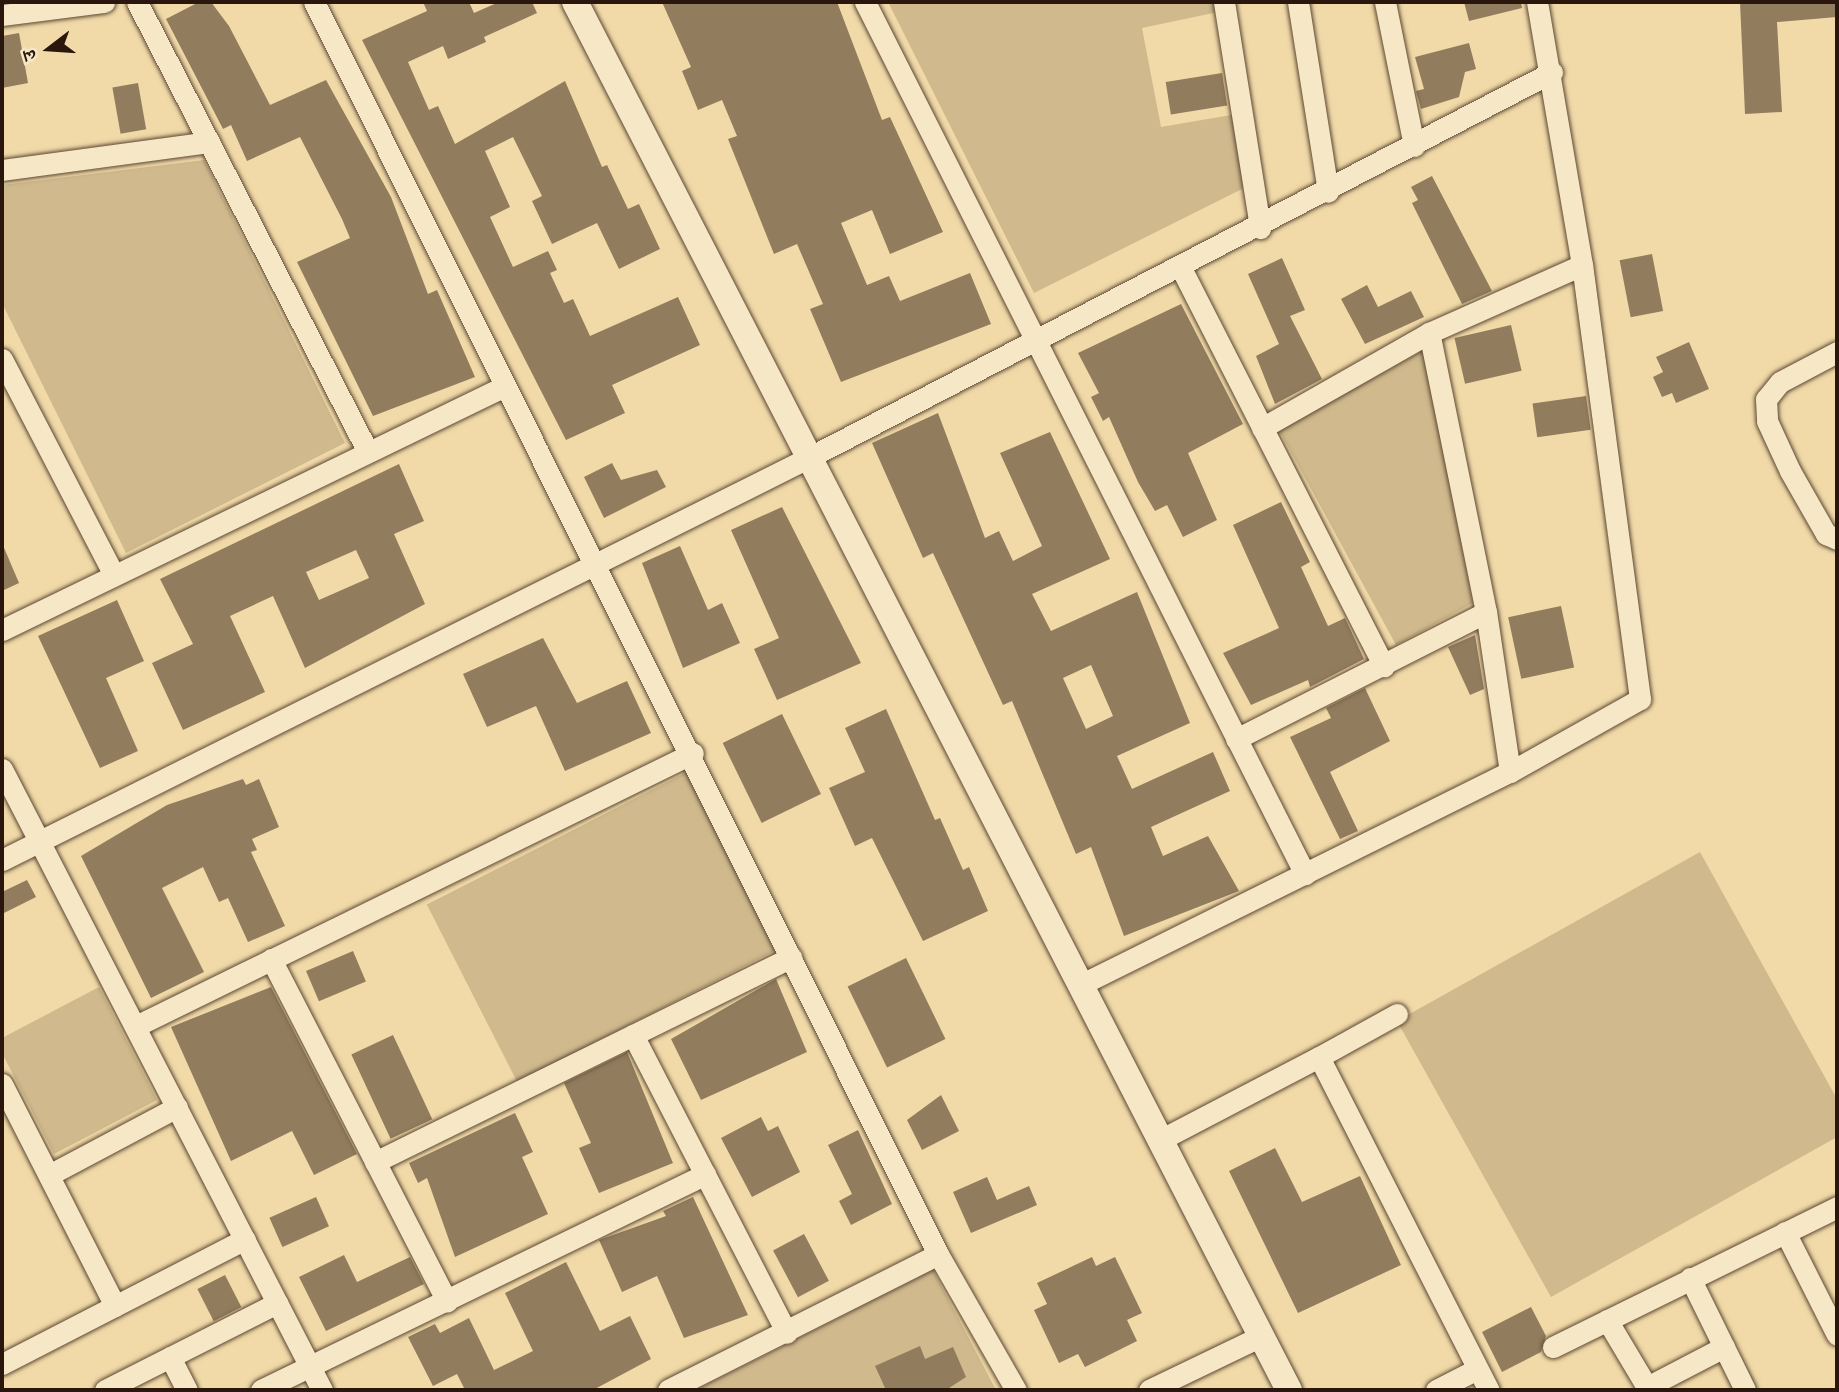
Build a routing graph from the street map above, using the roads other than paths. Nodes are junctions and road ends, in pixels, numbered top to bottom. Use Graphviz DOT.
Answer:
graph roads {
  1 [pos="104,2"];
  2 [pos="136,2"];
  3 [pos="314,2"];
  4 [pos="575,2"];
  5 [pos="865,2"];
  6 [pos="1224,2"];
  7 [pos="1298,2"];
  8 [pos="1385,2"];
  9 [pos="1537,2"];
  10 [pos="2,15"];
  11 [pos="1552,72"];
  12 [pos="209,142"];
  13 [pos="1414,146"];
  14 [pos="2,170"];
  15 [pos="1328,192"];
  16 [pos="1261,228"];
  17 [pos="1582,265"];
  18 [pos="1181,268"];
  19 [pos="1429,333"];
  20 [pos="1032,342"];
  21 [pos="1837,352"];
  22 [pos="2,359"];
  23 [pos="505,386"];
  24 [pos="1262,428"];
  25 [pos="368,452"];
  26 [pos="810,457"];
  27 [pos="1837,538"];
  28 [pos="595,563"];
  29 [pos="114,575"];
  30 [pos="1486,612"];
  31 [pos="2,630"];
  32 [pos="1384,666"];
  33 [pos="1236,739"];
  34 [pos="693,752"];
  35 [pos="2,769"];
  36 [pos="1510,772"];
  37 [pos="38,841"];
  38 [pos="2,860"];
  39 [pos="1305,874"];
  40 [pos="791,957"];
  41 [pos="271,960"];
  42 [pos="1080,985"];
  43 [pos="1396,1014"];
  44 [pos="136,1026"];
  45 [pos="633,1035"];
  46 [pos="1319,1058"];
  47 [pos="2,1084"];
  48 [pos="177,1107"];
  49 [pos="1160,1140"];
  50 [pos="375,1162"];
  51 [pos="705,1174"];
  52 [pos="49,1175"];
  53 [pos="1837,1206"];
  54 [pos="1785,1232"];
  55 [pos="245,1239"];
  56 [pos="938,1254"];
  57 [pos="1690,1278"];
  58 [pos="447,1301"];
  59 [pos="277,1303"];
  60 [pos="115,1306"];
  61 [pos="1607,1320"];
  62 [pos="787,1333"];
  63 [pos="1837,1335"];
  64 [pos="1261,1336"];
  65 [pos="1724,1346"];
  66 [pos="1553,1347"];
  67 [pos="170,1357"];
  68 [pos="2,1364"];
  69 [pos="311,1368"];
  70 [pos="1477,1369"];
  71 [pos="105,1390"];
  72 [pos="187,1390"];
  73 [pos="261,1390"];
  74 [pos="322,1390"];
  75 [pos="668,1390"];
  76 [pos="1016,1390"];
  77 [pos="1149,1390"];
  78 [pos="1289,1390"];
  79 [pos="1436,1390"];
  80 [pos="1489,1390"];
  81 [pos="1745,1390"];
  1 -- 10 [label="street"];
  2 -- 12 [label="street"];
  3 -- 23 [label="street"];
  4 -- 26 [label="street"];
  5 -- 20 [label="street"];
  6 -- 16 [label="street"];
  7 -- 15 [label="street"];
  8 -- 13 [label="street"];
  9 -- 11 [label="street"];
  11 -- 13 [label="street"];
  11 -- 17 [label="street"];
  12 -- 14 [label="street"];
  12 -- 25 [label="street"];
  13 -- 15 [label="street"];
  15 -- 16 [label="street"];
  16 -- 18 [label="street"];
  17 -- 19 [label="street"];
  17 -- 36 [label="street"];
  18 -- 20 [label="street"];
  18 -- 24 [label="street"];
  19 -- 24 [label="street"];
  19 -- 30 [label="street"];
  20 -- 26 [label="street"];
  20 -- 33 [label="street"];
  21 -- 27 [label="street"];
  22 -- 29 [label="street"];
  23 -- 25 [label="street"];
  23 -- 28 [label="street"];
  24 -- 32 [label="street"];
  25 -- 29 [label="street"];
  26 -- 28 [label="street"];
  26 -- 42 [label="street"];
  28 -- 34 [label="street"];
  28 -- 37 [label="street"];
  29 -- 31 [label="street"];
  30 -- 32 [label="street"];
  30 -- 36 [label="street"];
  32 -- 33 [label="street"];
  33 -- 39 [label="street"];
  34 -- 40 [label="street"];
  34 -- 41 [label="street"];
  35 -- 37 [label="street"];
  36 -- 39 [label="street"];
  37 -- 38 [label="street"];
  37 -- 44 [label="street"];
  39 -- 42 [label="street"];
  40 -- 45 [label="street"];
  40 -- 56 [label="street"];
  41 -- 44 [label="street"];
  41 -- 50 [label="street"];
  42 -- 49 [label="street"];
  43 -- 46 [label="street"];
  44 -- 48 [label="street"];
  45 -- 50 [label="street"];
  45 -- 51 [label="street"];
  46 -- 49 [label="street"];
  46 -- 70 [label="street"];
  47 -- 52 [label="street"];
  48 -- 52 [label="street"];
  48 -- 55 [label="street"];
  49 -- 64 [label="street"];
  50 -- 58 [label="street"];
  51 -- 58 [label="street"];
  51 -- 62 [label="street"];
  52 -- 60 [label="street"];
  53 -- 54 [label="street"];
  54 -- 57 [label="street"];
  54 -- 63 [label="street"];
  55 -- 59 [label="street"];
  55 -- 60 [label="street"];
  56 -- 62 [label="street"];
  56 -- 76 [label="street"];
  57 -- 61 [label="street"];
  57 -- 65 [label="street"];
  58 -- 69 [label="street"];
  59 -- 67 [label="street"];
  59 -- 69 [label="street"];
  60 -- 68 [label="street"];
  61 -- 65 [label="street"];
  61 -- 66 [label="street"];
  62 -- 75 [label="street"];
  64 -- 77 [label="street"];
  64 -- 78 [label="street"];
  65 -- 81 [label="street"];
  67 -- 71 [label="street"];
  67 -- 72 [label="street"];
  69 -- 73 [label="street"];
  69 -- 74 [label="street"];
  70 -- 79 [label="street"];
  70 -- 80 [label="street"];
}
